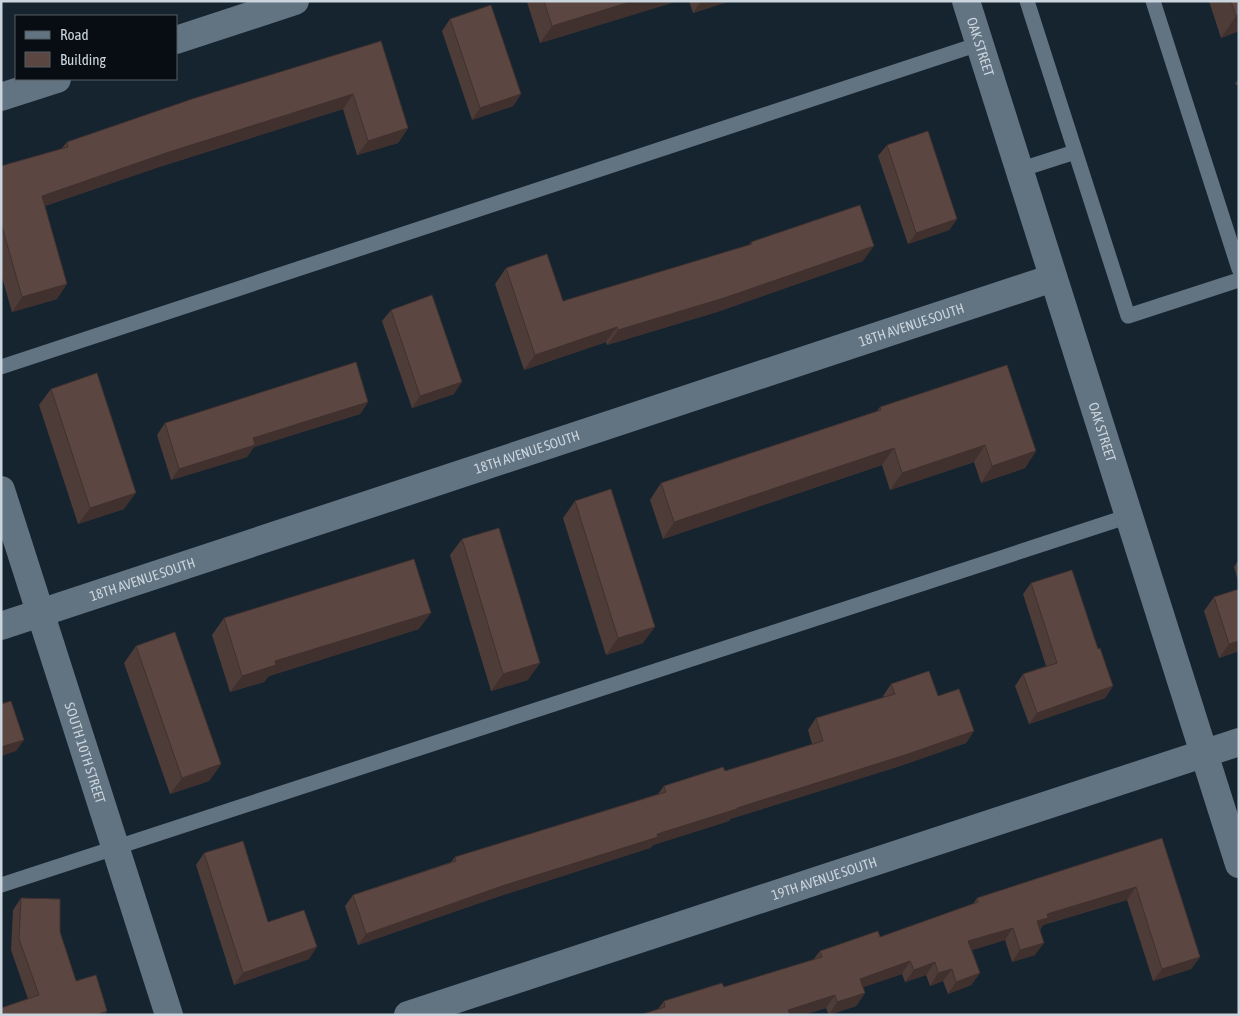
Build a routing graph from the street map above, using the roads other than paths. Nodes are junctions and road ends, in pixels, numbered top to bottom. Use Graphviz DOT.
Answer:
graph roads {
  1 [pos="295,1"];
  2 [pos="966,1"];
  3 [pos="1027,1"];
  4 [pos="1153,1"];
  5 [pos="178,39"];
  6 [pos="979,44"];
  7 [pos="54,80"];
  8 [pos="1,97"];
  9 [pos="1075,152"];
  10 [pos="1019,170"];
  11 [pos="1239,269"];
  12 [pos="1053,278"];
  13 [pos="1239,280"];
  14 [pos="1,367"];
  15 [pos="1,490"];
  16 [pos="1128,516"];
  17 [pos="41,613"];
  18 [pos="1,626"];
  19 [pos="1239,742"];
  20 [pos="1204,753"];
  21 [pos="116,848"];
  22 [pos="1239,864"];
  23 [pos="1,885"];
  24 [pos="169,1015"];
  25 [pos="408,1015"];
  1 -- 5 [label="street"];
  2 -- 6 [label="street, OAK STREET"];
  3 -- 9 [label="lane"];
  4 -- 11 [label="lane"];
  6 -- 10 [label="street, OAK STREET"];
  6 -- 14 [label="lane"];
  7 -- 8 [label="street"];
  9 -- 10 [label="lane"];
  9 -- 13 [label="lane"];
  10 -- 12 [label="street, OAK STREET"];
  12 -- 16 [label="street, OAK STREET"];
  12 -- 17 [label="street, 18TH AVENUE SOUTH"];
  15 -- 17 [label="street, SOUTH 10TH STREET"];
  16 -- 20 [label="street, OAK STREET"];
  16 -- 21 [label="lane"];
  17 -- 18 [label="street, 18TH AVENUE SOUTH"];
  17 -- 21 [label="street, SOUTH 10TH STREET"];
  19 -- 20 [label="street, 19TH AVENUE SOUTH"];
  20 -- 22 [label="street, OAK STREET"];
  20 -- 25 [label="street, 19TH AVENUE SOUTH"];
  21 -- 23 [label="lane"];
  21 -- 24 [label="street, SOUTH 10TH STREET"];
}
